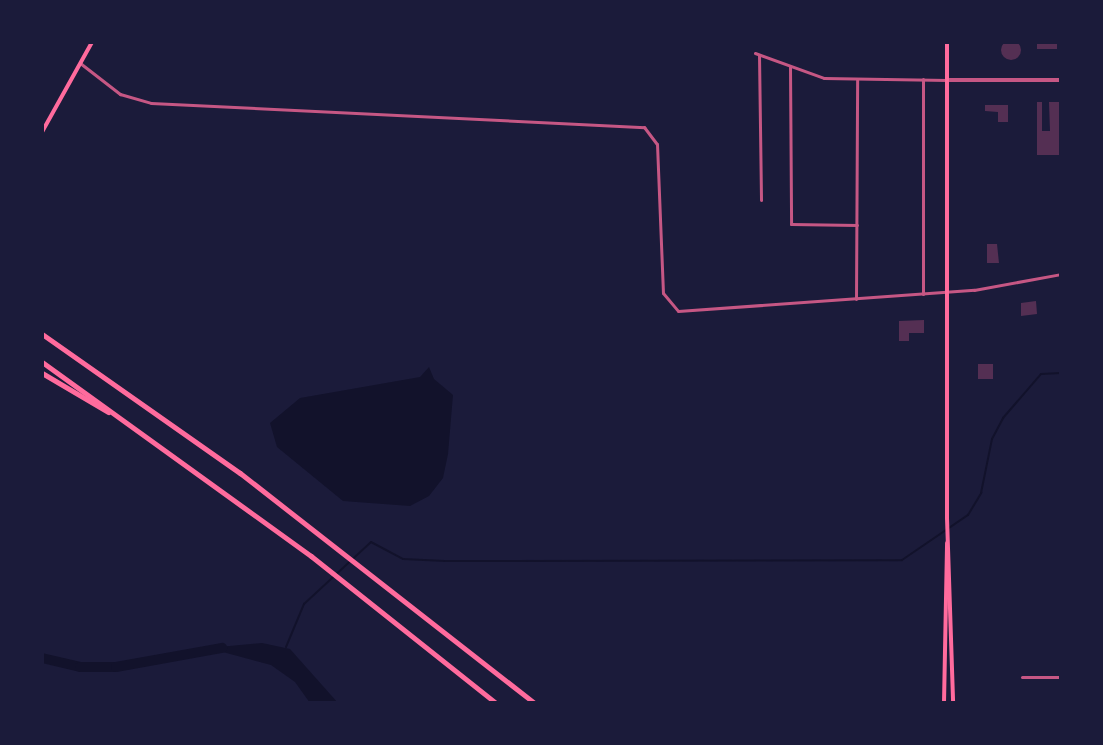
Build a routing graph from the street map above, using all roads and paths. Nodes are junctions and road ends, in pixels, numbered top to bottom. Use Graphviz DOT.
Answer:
graph roads {
  1 [pos="92,42"];
  2 [pos="947,42"];
  3 [pos="80,63"];
  4 [pos="790,67"];
  5 [pos="857,79"];
  6 [pos="923,79"];
  7 [pos="947,80"];
  8 [pos="1061,80"];
  9 [pos="42,132"];
  10 [pos="761,200"];
  11 [pos="857,225"];
  12 [pos="1061,274"];
  13 [pos="947,292"];
  14 [pos="923,294"];
  15 [pos="856,299"];
  16 [pos="42,334"];
  17 [pos="42,362"];
  18 [pos="42,373"];
  19 [pos="140,430"];
  20 [pos="948,537"];
  21 [pos="1060,636"];
  22 [pos="1022,677"];
  23 [pos="1060,677"];
  24 [pos="496,703"];
  25 [pos="534,703"];
  26 [pos="944,703"];
  27 [pos="953,703"];
  28 [pos="1060,703"];
  1 -- 3 [label="main road"];
  2 -- 7 [label="main road"];
  3 -- 9 [label="main road"];
  3 -- 15 [label="street"];
  4 -- 5 [label="street"];
  4 -- 10 [label="street"];
  4 -- 11 [label="street"];
  5 -- 6 [label="street"];
  5 -- 11 [label="street"];
  6 -- 7 [label="street"];
  6 -- 14 [label="street"];
  7 -- 8 [label="street"];
  7 -- 13 [label="main road"];
  11 -- 15 [label="street"];
  12 -- 13 [label="street"];
  13 -- 14 [label="street"];
  13 -- 20 [label="main road"];
  14 -- 15 [label="street"];
  16 -- 25 [label="highway"];
  17 -- 19 [label="highway"];
  18 -- 19 [label="highway"];
  19 -- 24 [label="highway"];
  20 -- 26 [label="main road"];
  20 -- 27 [label="main road"];
  21 -- 23 [label="street"];
  22 -- 23 [label="street"];
  23 -- 28 [label="street"];
}
